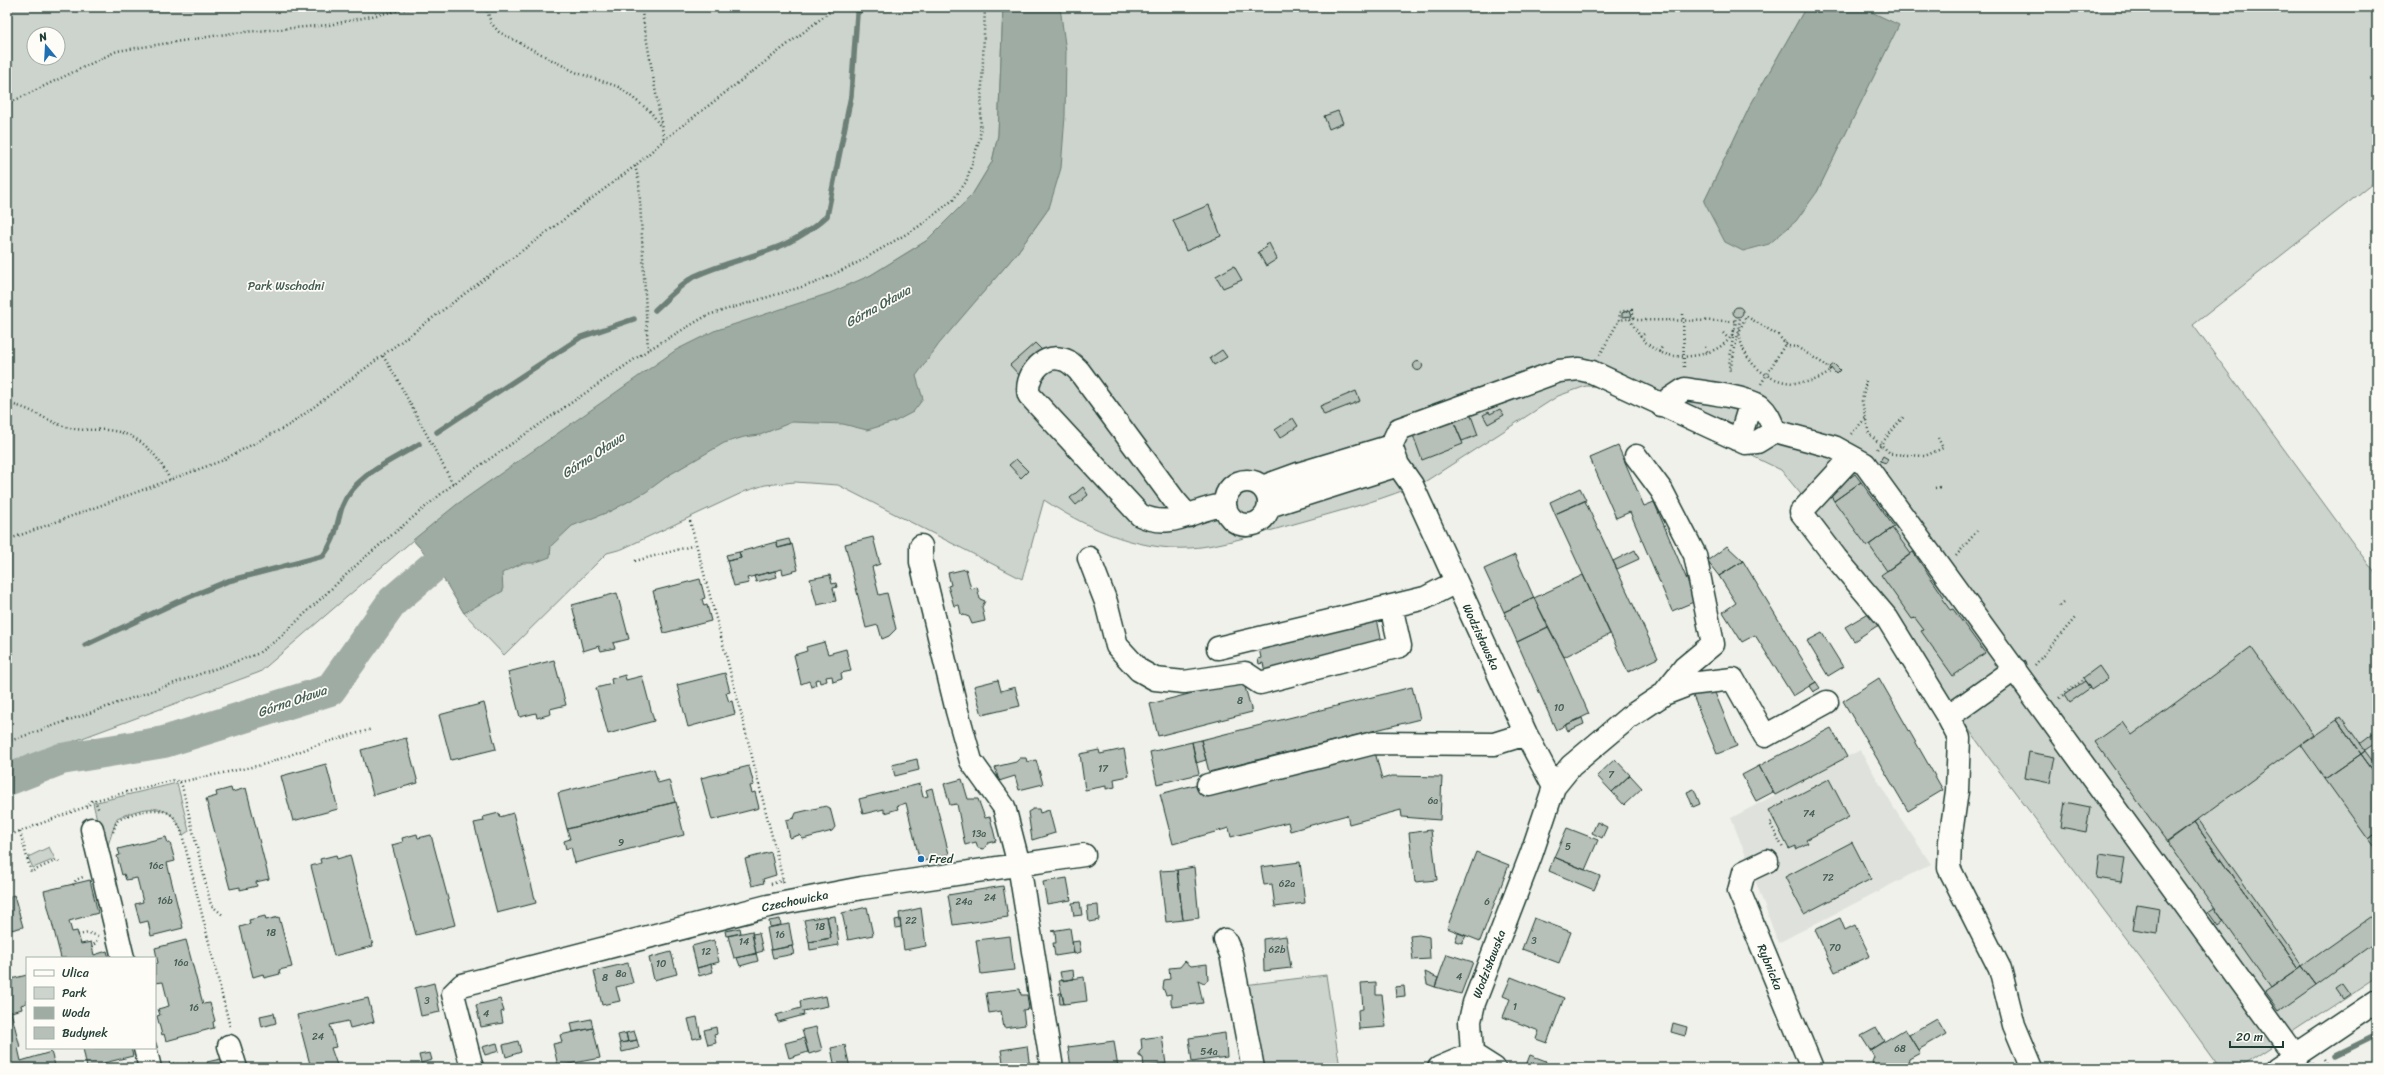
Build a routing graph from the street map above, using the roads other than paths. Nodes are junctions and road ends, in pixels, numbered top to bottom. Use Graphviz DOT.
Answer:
graph roads {
  1 [pos="1751,402"];
  2 [pos="1660,405"];
  3 [pos="1775,431"];
  4 [pos="1736,439"];
  5 [pos="1849,448"];
  6 [pos="1394,456"];
  7 [pos="1636,456"];
  8 [pos="1266,496"];
  9 [pos="1225,505"];
  10 [pos="1188,516"];
  11 [pos="921,546"];
  12 [pos="1089,558"];
  13 [pos="1456,582"];
  14 [pos="1391,606"];
  15 [pos="1218,648"];
  16 [pos="2015,669"];
  17 [pos="1664,694"];
  18 [pos="1826,702"];
  19 [pos="1948,717"];
  20 [pos="1526,734"];
  21 [pos="1208,785"];
  22 [pos="1554,787"];
  23 [pos="92,829"];
  24 [pos="1084,855"];
  25 [pos="1020,865"];
  26 [pos="1759,865"];
  27 [pos="1225,940"];
  28 [pos="123,957"];
  29 [pos="2377,1001"];
  30 [pos="230,1046"];
  31 [pos="146,1049"];
  32 [pos="1472,1054"];
  33 [pos="2295,1056"];
  34 [pos="159,1065"];
  35 [pos="236,1068"];
  36 [pos="472,1068"];
  37 [pos="1052,1068"];
  38 [pos="1253,1068"];
  39 [pos="1439,1068"];
  40 [pos="1494,1068"];
  41 [pos="1812,1068"];
  42 [pos="2032,1068"];
  43 [pos="2277,1068"];
  1 -- 2 [label="street"];
  1 -- 3 [label="street"];
  1 -- 4 [label="street"];
  2 -- 4 [label="street"];
  2 -- 6 [label="street"];
  3 -- 4 [label="street"];
  3 -- 5 [label="street"];
  5 -- 16 [label="street"];
  5 -- 19 [label="street"];
  6 -- 8 [label="street"];
  6 -- 13 [label="street, Wodzisławska"];
  7 -- 17 [label="street"];
  8 -- 9 [label="street"];
  8 -- 9 [label="street"];
  9 -- 10 [label="street"];
  10 -- 10 [label="street"];
  11 -- 25 [label="street"];
  12 -- 14 [label="street"];
  13 -- 14 [label="street"];
  13 -- 20 [label="street, Wodzisławska"];
  14 -- 15 [label="street"];
  16 -- 19 [label="street"];
  16 -- 33 [label="street"];
  17 -- 18 [label="street, Wodzisławska"];
  17 -- 22 [label="street, Wodzisławska"];
  19 -- 42 [label="street"];
  20 -- 21 [label="street"];
  20 -- 22 [label="street, Wodzisławska"];
  22 -- 32 [label="street, Wodzisławska"];
  23 -- 28 [label="street"];
  24 -- 25 [label="street"];
  25 -- 36 [label="street, Czechowicka"];
  25 -- 37 [label="street"];
  26 -- 41 [label="street, Rybnicka"];
  27 -- 38 [label="street"];
  29 -- 33 [label="street"];
  30 -- 35 [label="street"];
  31 -- 34 [label="street"];
  32 -- 39 [label="street"];
  32 -- 40 [label="street"];
  33 -- 43 [label="street"];
}
